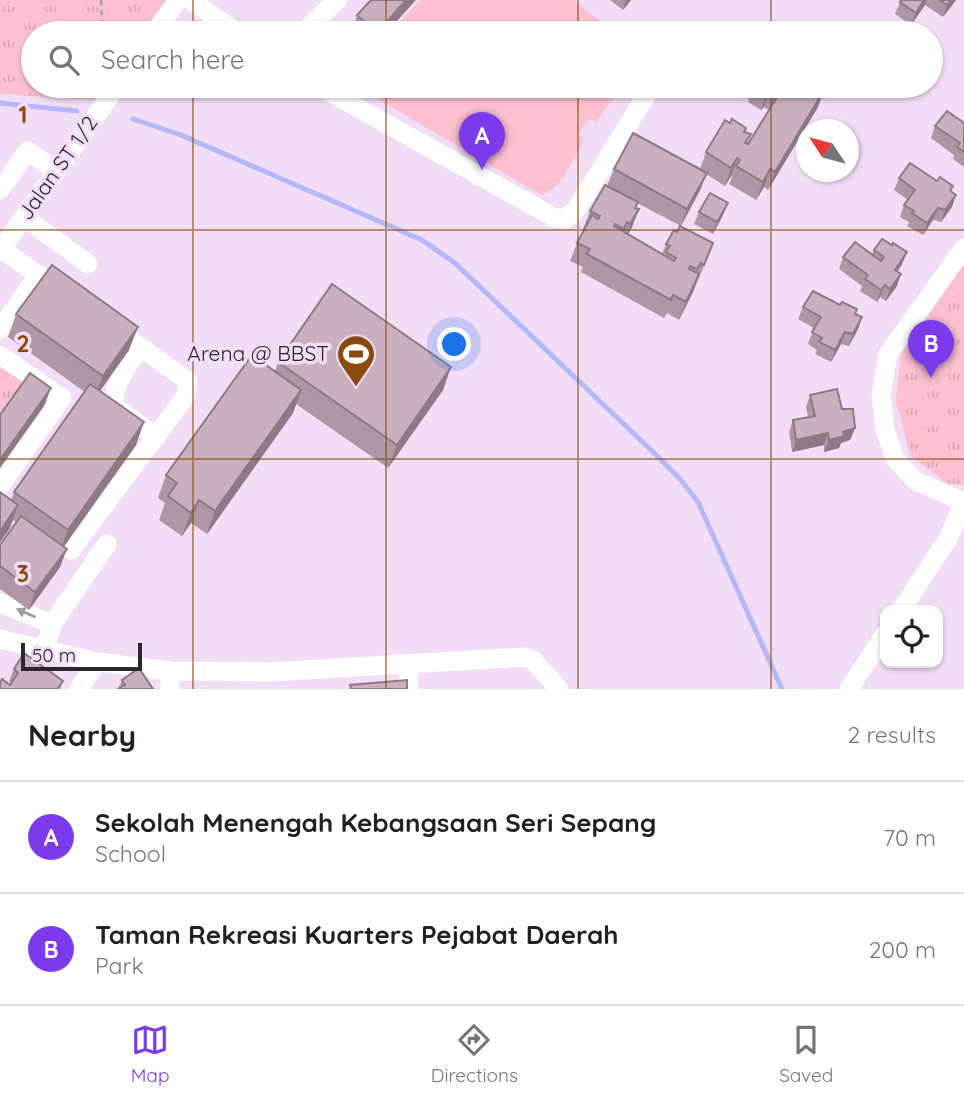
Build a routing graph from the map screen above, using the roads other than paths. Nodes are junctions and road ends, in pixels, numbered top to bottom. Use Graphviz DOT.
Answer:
graph roads {
  1 [pos="178,0"];
  2 [pos="190,0"];
  3 [pos="337,0"];
  4 [pos="163,21"];
  5 [pos="221,21"];
  6 [pos="315,21"];
  7 [pos="109,98"];
  8 [pos="340,98"];
  9 [pos="645,98"];
  10 [pos="57,171"];
  11 [pos="0,190"];
  12 [pos="24,217"];
  13 [pos="964,248"];
  14 [pos="0,249"];
  15 [pos="88,264"];
  16 [pos="39,275"];
  17 [pos="72,299"];
  18 [pos="95,315"];
  19 [pos="0,329"];
  20 [pos="140,347"];
  21 [pos="0,355"];
  22 [pos="156,437"];
  23 [pos="0,486"];
  24 [pos="964,502"];
  25 [pos="107,544"];
  26 [pos="71,550"];
  27 [pos="0,603"];
  28 [pos="904,605"];
  29 [pos="52,624"];
  30 [pos="0,639"];
  31 [pos="880,642"];
  32 [pos="45,651"];
  33 [pos="97,662"];
  34 [pos="408,664"];
  35 [pos="170,680"];
  36 [pos="555,687"];
  37 [pos="79,689"];
  38 [pos="410,689"];
  39 [pos="849,689"];
  1 -- 4 [label="street"];
  2 -- 5 [label="street"];
  3 -- 6 [label="street"];
  7 -- 10 [label="street, Jalan ST 1/2"];
  8 -- 9 [label="street"];
  10 -- 11 [label="street"];
  10 -- 12 [label="street, Jalan ST 1/2"];
  12 -- 14 [label="street, Jalan ST 1/2"];
  12 -- 15 [label="street"];
  13 -- 24 [label="street"];
  14 -- 16 [label="street"];
  16 -- 17 [label="street"];
  16 -- 19 [label="street"];
  18 -- 20 [label="street"];
  20 -- 22 [label="street"];
  20 -- 22 [label="street"];
  21 -- 23 [label="street"];
  22 -- 26 [label="street"];
  24 -- 28 [label="street"];
  25 -- 29 [label="street"];
  29 -- 27 [label="street, one-way"];
  29 -- 32 [label="street"];
  30 -- 32 [label="street"];
  31 -- 39 [label="street"];
  32 -- 33 [label="street"];
  33 -- 35 [label="street"];
  33 -- 37 [label="street"];
  34 -- 35 [label="street"];
  34 -- 36 [label="street"];
  34 -- 38 [label="street"];
}
